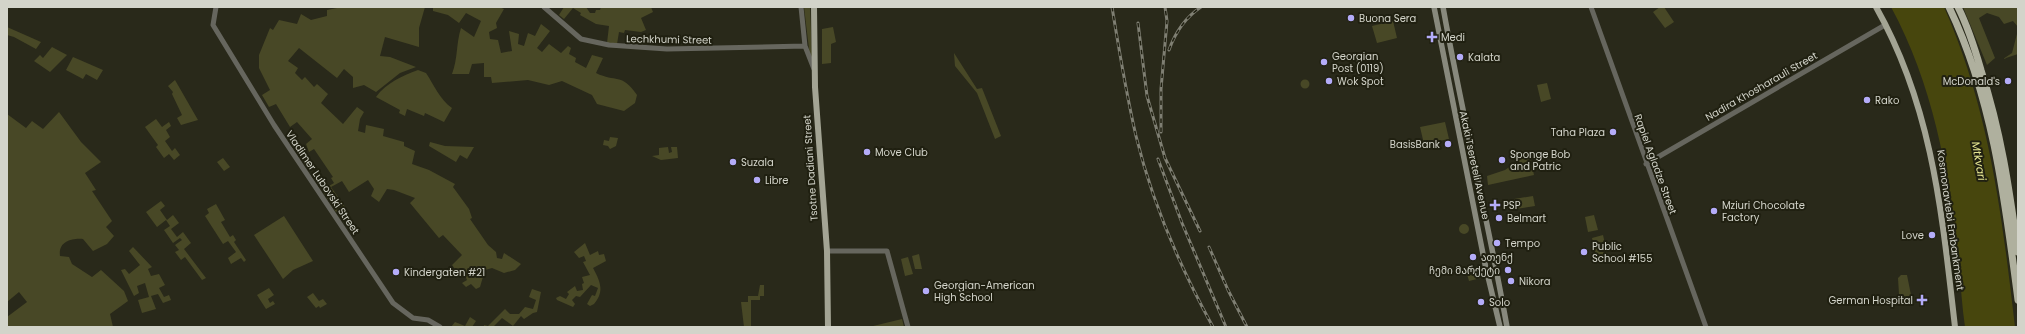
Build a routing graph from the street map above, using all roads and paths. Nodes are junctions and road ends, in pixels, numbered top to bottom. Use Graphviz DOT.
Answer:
graph roads {
  1 [pos="216,7"];
  2 [pos="544,7"];
  3 [pos="800,7"];
  4 [pos="814,7"];
  5 [pos="1434,7"];
  6 [pos="1443,7"];
  7 [pos="1591,7"];
  8 [pos="1876,7"];
  9 [pos="1949,7"];
  10 [pos="1958,7"];
  11 [pos="1885,24"];
  12 [pos="805,46"];
  13 [pos="815,72"];
  14 [pos="1646,164"];
  15 [pos="2017,233"];
  16 [pos="827,251"];
  17 [pos="2018,252"];
  18 [pos="2018,300"];
  19 [pos="440,327"];
  20 [pos="828,327"];
  21 [pos="908,327"];
  22 [pos="1500,327"];
  23 [pos="1507,327"];
  24 [pos="1706,327"];
  25 [pos="1955,327"];
  1 -- 19 [label="street, Vladimer Lubovski Street"];
  2 -- 12 [label="street, Lechkhumi Street"];
  3 -- 12 [label="street"];
  4 -- 13 [label="main road, Tsotne Dadiani Street"];
  5 -- 22 [label="main road, Akaki Tsereteli Avenue"];
  6 -- 23 [label="main road, Akaki Tsereteli Avenue"];
  7 -- 14 [label="street, Rapiel Agladze Street"];
  8 -- 11 [label="main road, Kosmonavtebi Embankment"];
  9 -- 18 [label="highway"];
  10 -- 15 [label="highway"];
  11 -- 14 [label="street, Nadira Khosharauli Street"];
  11 -- 25 [label="main road, Kosmonavtebi Embankment"];
  12 -- 13 [label="street"];
  13 -- 16 [label="main road, Tsotne Dadiani Street"];
  14 -- 24 [label="street, Rapiel Agladze Street"];
  15 -- 17 [label="highway"];
  16 -- 20 [label="main road, Tsotne Dadiani Street"];
  16 -- 21 [label="street"];
}
